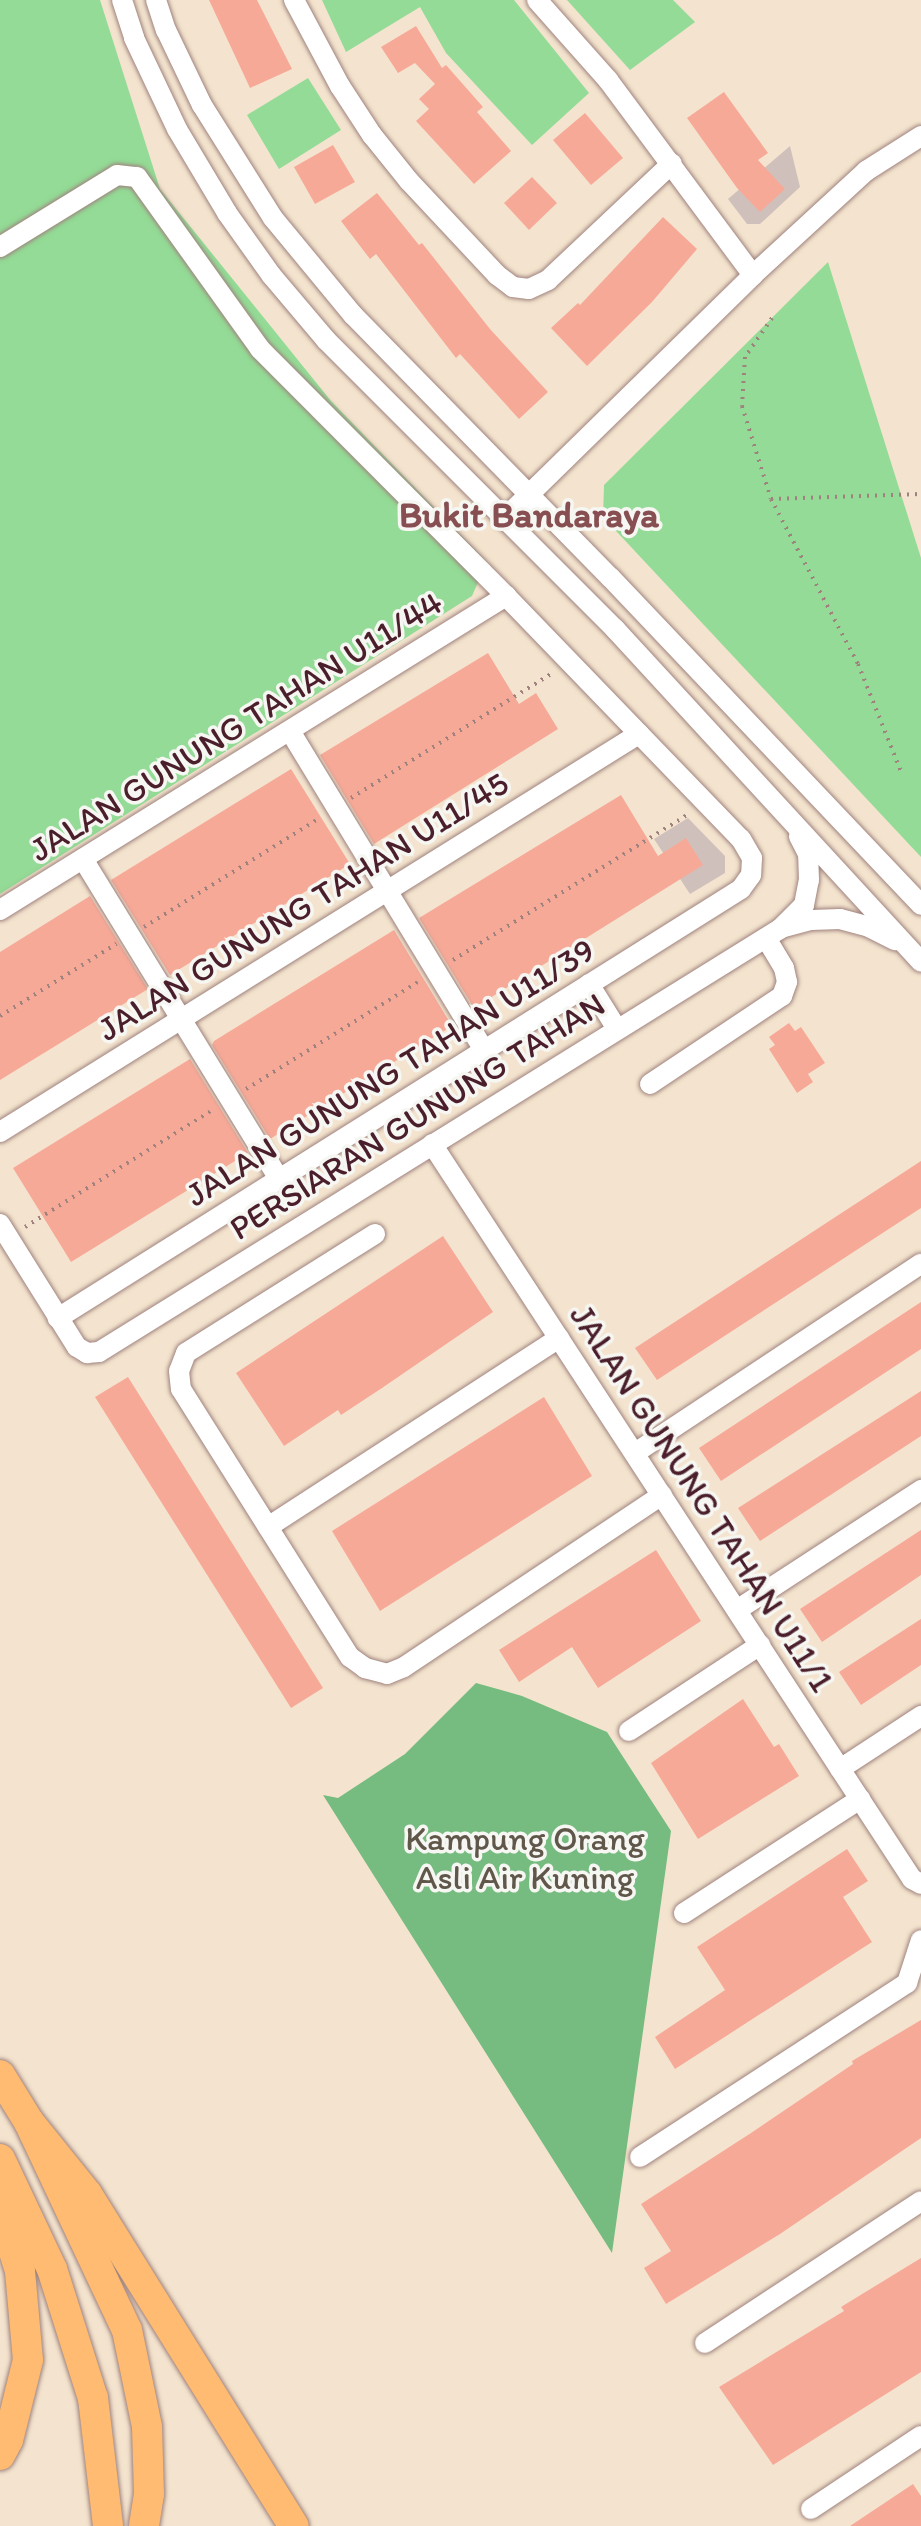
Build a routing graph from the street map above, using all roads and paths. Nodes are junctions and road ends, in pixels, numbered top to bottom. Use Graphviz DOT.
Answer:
graph roads {
  1 [pos="122,0"];
  2 [pos="156,0"];
  3 [pos="294,0"];
  4 [pos="537,0"];
  5 [pos="921,136"];
  6 [pos="672,163"];
  7 [pos="0,247"];
  8 [pos="753,275"];
  9 [pos="772,318"];
  10 [pos="921,494"];
  11 [pos="529,495"];
  12 [pos="771,499"];
  13 [pos="504,519"];
  14 [pos="506,596"];
  15 [pos="570,662"];
  16 [pos="290,731"];
  17 [pos="639,734"];
  18 [pos="902,774"];
  19 [pos="705,803"];
  20 [pos="336,807"];
  21 [pos="794,825"];
  22 [pos="83,859"];
  23 [pos="387,891"];
  24 [pos="921,905"];
  25 [pos="0,910"];
  26 [pos="773,933"];
  27 [pos="130,935"];
  28 [pos="907,946"];
  29 [pos="921,962"];
  30 [pos="436,971"];
  31 [pos="589,984"];
  32 [pos="0,1016"];
  33 [pos="181,1019"];
  34 [pos="617,1029"];
  35 [pos="484,1050"];
  36 [pos="650,1084"];
  37 [pos="230,1099"];
  38 [pos="0,1132"];
  39 [pos="432,1144"];
  40 [pos="279,1179"];
  41 [pos="4,1231"];
  42 [pos="375,1234"];
  43 [pos="921,1264"];
  44 [pos="58,1318"];
  45 [pos="559,1338"];
  46 [pos="635,1453"];
  47 [pos="921,1490"];
  48 [pos="662,1495"];
  49 [pos="268,1527"];
  50 [pos="737,1610"];
  51 [pos="760,1645"];
  52 [pos="921,1716"];
  53 [pos="629,1731"];
  54 [pos="840,1769"];
  55 [pos="860,1799"];
  56 [pos="921,1884"];
  57 [pos="684,1913"];
  58 [pos="921,1940"];
  59 [pos="0,2075"];
  60 [pos="29,2122"];
  61 [pos="640,2157"];
  62 [pos="0,2159"];
  63 [pos="921,2201"];
  64 [pos="0,2207"];
  65 [pos="705,2343"];
  66 [pos="921,2436"];
  67 [pos="0,2455"];
  68 [pos="811,2509"];
  69 [pos="107,2517"];
  70 [pos="144,2526"];
  71 [pos="294,2526"];
  1 -- 13 [label="street"];
  2 -- 11 [label="street"];
  3 -- 6 [label="street"];
  4 -- 6 [label="street"];
  5 -- 8 [label="street"];
  6 -- 8 [label="street"];
  7 -- 14 [label="street"];
  8 -- 11 [label="street"];
  9 -- 12 [label="path"];
  10 -- 12 [label="path"];
  11 -- 13 [label="street"];
  11 -- 24 [label="street"];
  12 -- 18 [label="path"];
  13 -- 21 [label="street"];
  14 -- 15 [label="street"];
  14 -- 16 [label="street, JALAN GUNUNG TAHAN U11/44"];
  15 -- 17 [label="street"];
  15 -- 20 [label="path"];
  16 -- 20 [label="street"];
  16 -- 22 [label="street, JALAN GUNUNG TAHAN U11/44"];
  17 -- 19 [label="street"];
  17 -- 23 [label="street, JALAN GUNUNG TAHAN U11/45"];
  19 -- 30 [label="path"];
  19 -- 31 [label="street, JALAN GUNUNG TAHAN U11/39"];
  20 -- 23 [label="street"];
  20 -- 27 [label="path"];
  21 -- 26 [label="street"];
  21 -- 28 [label="street"];
  22 -- 25 [label="street, JALAN GUNUNG TAHAN U11/44"];
  22 -- 27 [label="street"];
  23 -- 30 [label="street"];
  23 -- 33 [label="street, JALAN GUNUNG TAHAN U11/45"];
  26 -- 28 [label="street"];
  26 -- 34 [label="street, PERSIARAN GUNUNG TAHAN"];
  26 -- 36 [label="street"];
  27 -- 32 [label="path"];
  27 -- 33 [label="street"];
  28 -- 29 [label="street"];
  30 -- 35 [label="street"];
  30 -- 37 [label="path"];
  31 -- 34 [label="street"];
  31 -- 35 [label="street, JALAN GUNUNG TAHAN U11/39"];
  33 -- 37 [label="street"];
  33 -- 38 [label="street, JALAN GUNUNG TAHAN U11/45"];
  34 -- 39 [label="street, PERSIARAN GUNUNG TAHAN"];
  35 -- 40 [label="street, JALAN GUNUNG TAHAN U11/39"];
  37 -- 40 [label="street"];
  37 -- 41 [label="path"];
  39 -- 44 [label="street, PERSIARAN GUNUNG TAHAN"];
  39 -- 45 [label="street, JALAN GUNUNG TAHAN U11/1"];
  40 -- 44 [label="street, JALAN GUNUNG TAHAN U11/39"];
  41 -- 44 [label="street"];
  42 -- 49 [label="street"];
  43 -- 46 [label="street"];
  45 -- 46 [label="street, JALAN GUNUNG TAHAN U11/1"];
  45 -- 49 [label="street"];
  46 -- 48 [label="street, JALAN GUNUNG TAHAN U11/1"];
  47 -- 50 [label="street"];
  48 -- 49 [label="street"];
  48 -- 50 [label="street, JALAN GUNUNG TAHAN U11/1"];
  50 -- 51 [label="street, JALAN GUNUNG TAHAN U11/1"];
  51 -- 53 [label="street"];
  51 -- 54 [label="street, JALAN GUNUNG TAHAN U11/1"];
  52 -- 54 [label="street"];
  54 -- 55 [label="street, JALAN GUNUNG TAHAN U11/1"];
  55 -- 56 [label="street, JALAN GUNUNG TAHAN U11/1"];
  55 -- 57 [label="street"];
  58 -- 61 [label="street"];
  59 -- 60 [label="highway"];
  60 -- 70 [label="highway"];
  60 -- 71 [label="highway"];
  62 -- 69 [label="highway"];
  63 -- 65 [label="street"];
  64 -- 67 [label="highway"];
  66 -- 68 [label="street"];
}
